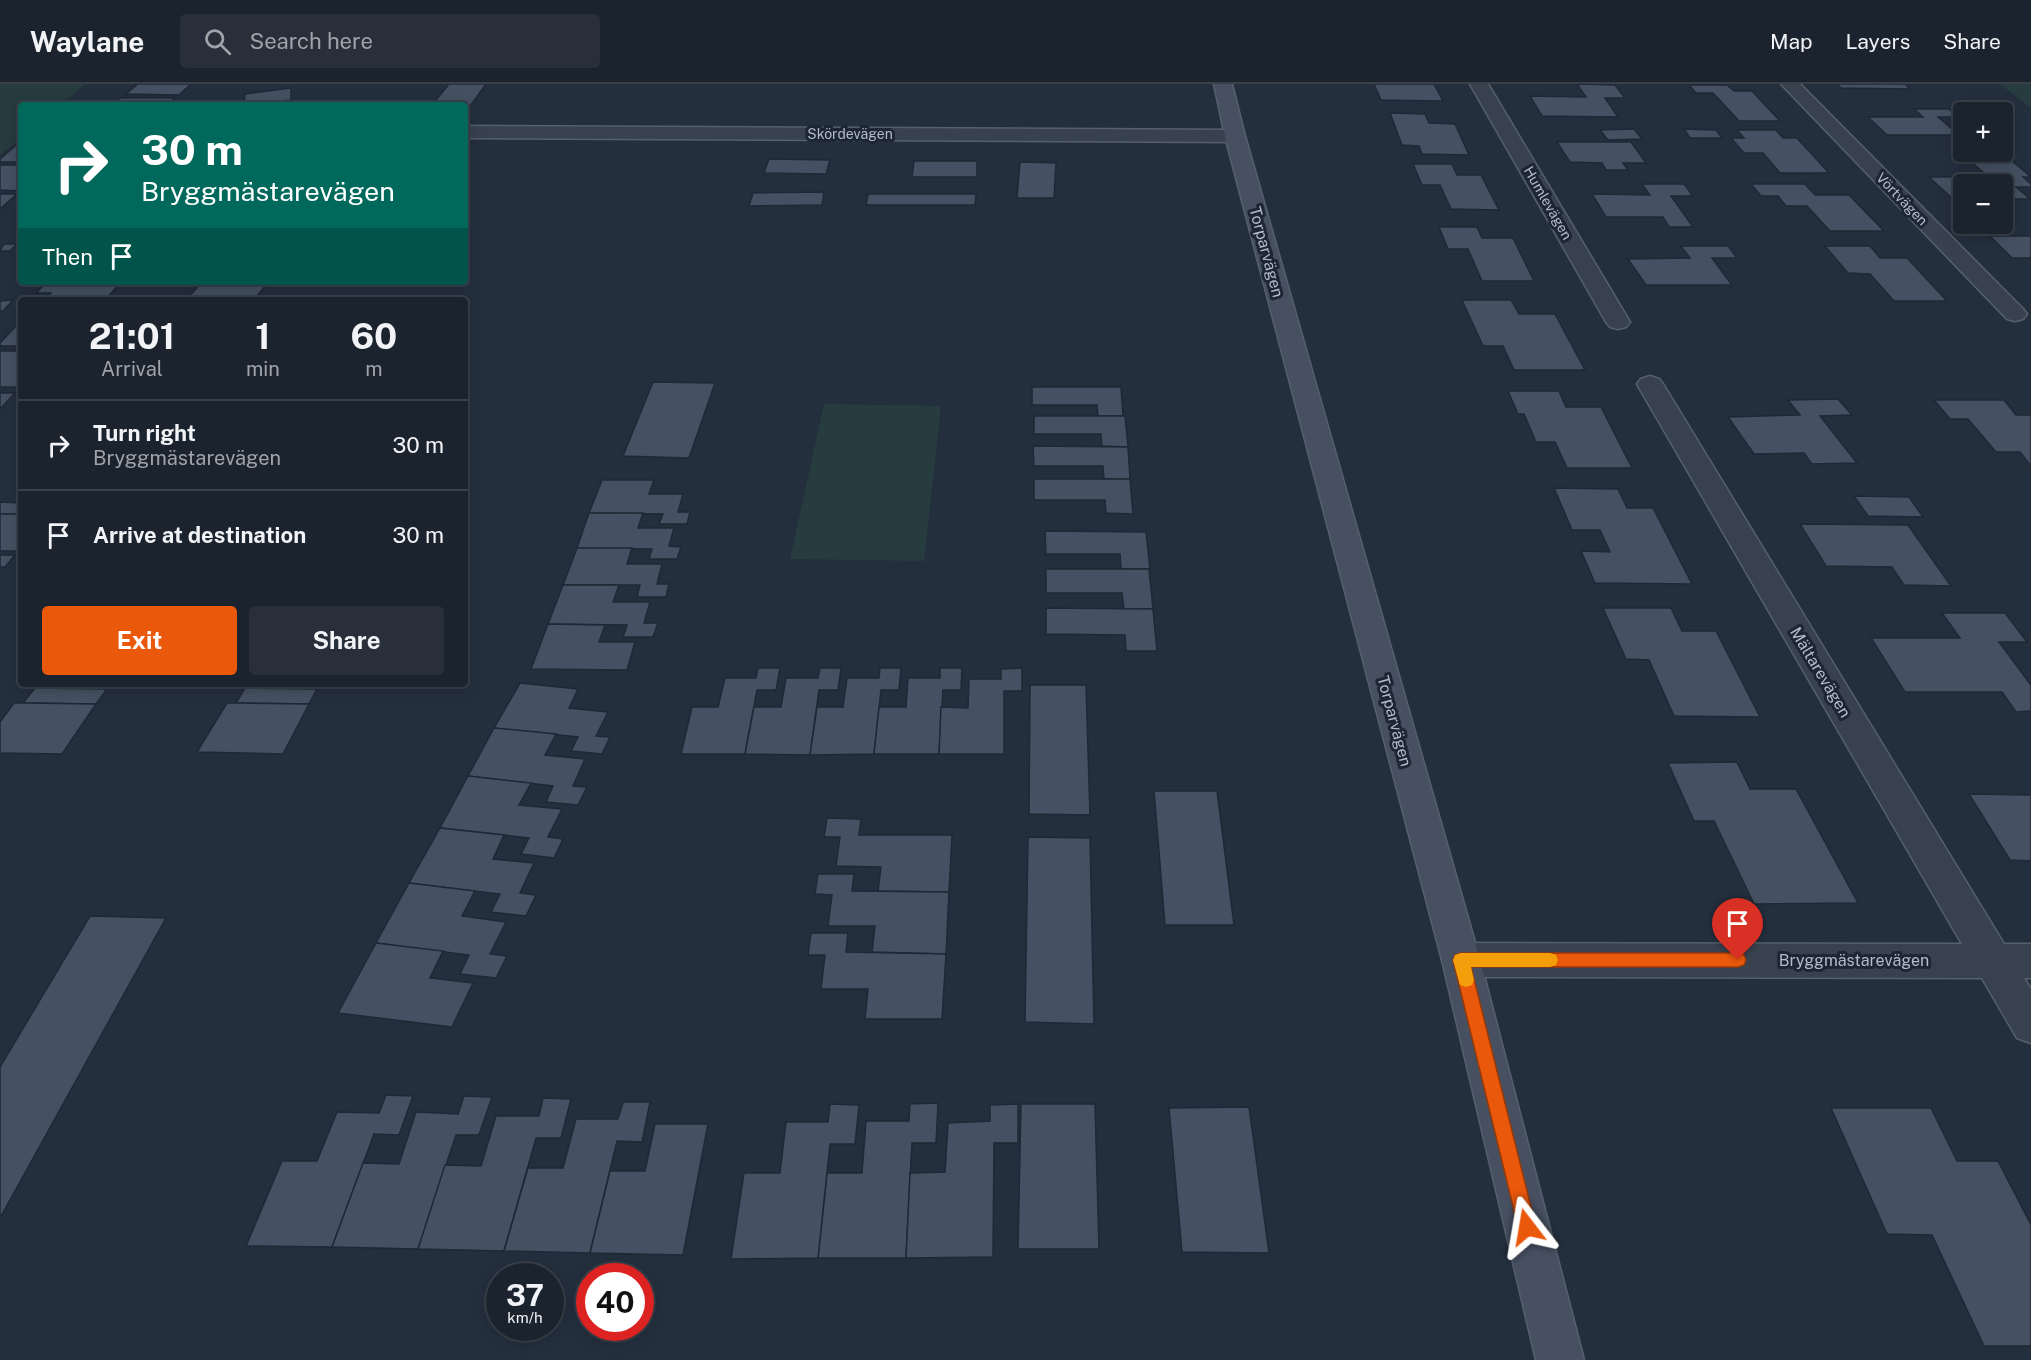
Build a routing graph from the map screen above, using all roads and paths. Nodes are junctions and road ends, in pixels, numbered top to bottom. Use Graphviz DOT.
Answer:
graph roads {
  1 [pos="1223,84"];
  2 [pos="1479,84"];
  3 [pos="1790,84"];
  4 [pos="468,132"];
  5 [pos="1235,136"];
  6 [pos="2015,314"];
  7 [pos="1618,322"];
  8 [pos="1650,384"];
  9 [pos="1461,960"];
  10 [pos="1993,961"];
  11 [pos="2031,961"];
  12 [pos="2031,1025"];
  13 [pos="1560,1360"];
  1 -- 5 [label="street, Torparvägen"];
  2 -- 7 [label="street, Humlevägen"];
  3 -- 6 [label="street, Vörtvägen"];
  4 -- 5 [label="street, Skördevägen"];
  5 -- 9 [label="street, Torparvägen"];
  8 -- 10 [label="street, Mältarevägen"];
  9 -- 10 [label="street, Bryggmästarevägen"];
  9 -- 13 [label="street, Torparvägen"];
  10 -- 11 [label="street, Bryggmästarevägen"];
  10 -- 12 [label="street, Mältarevägen"];
}
